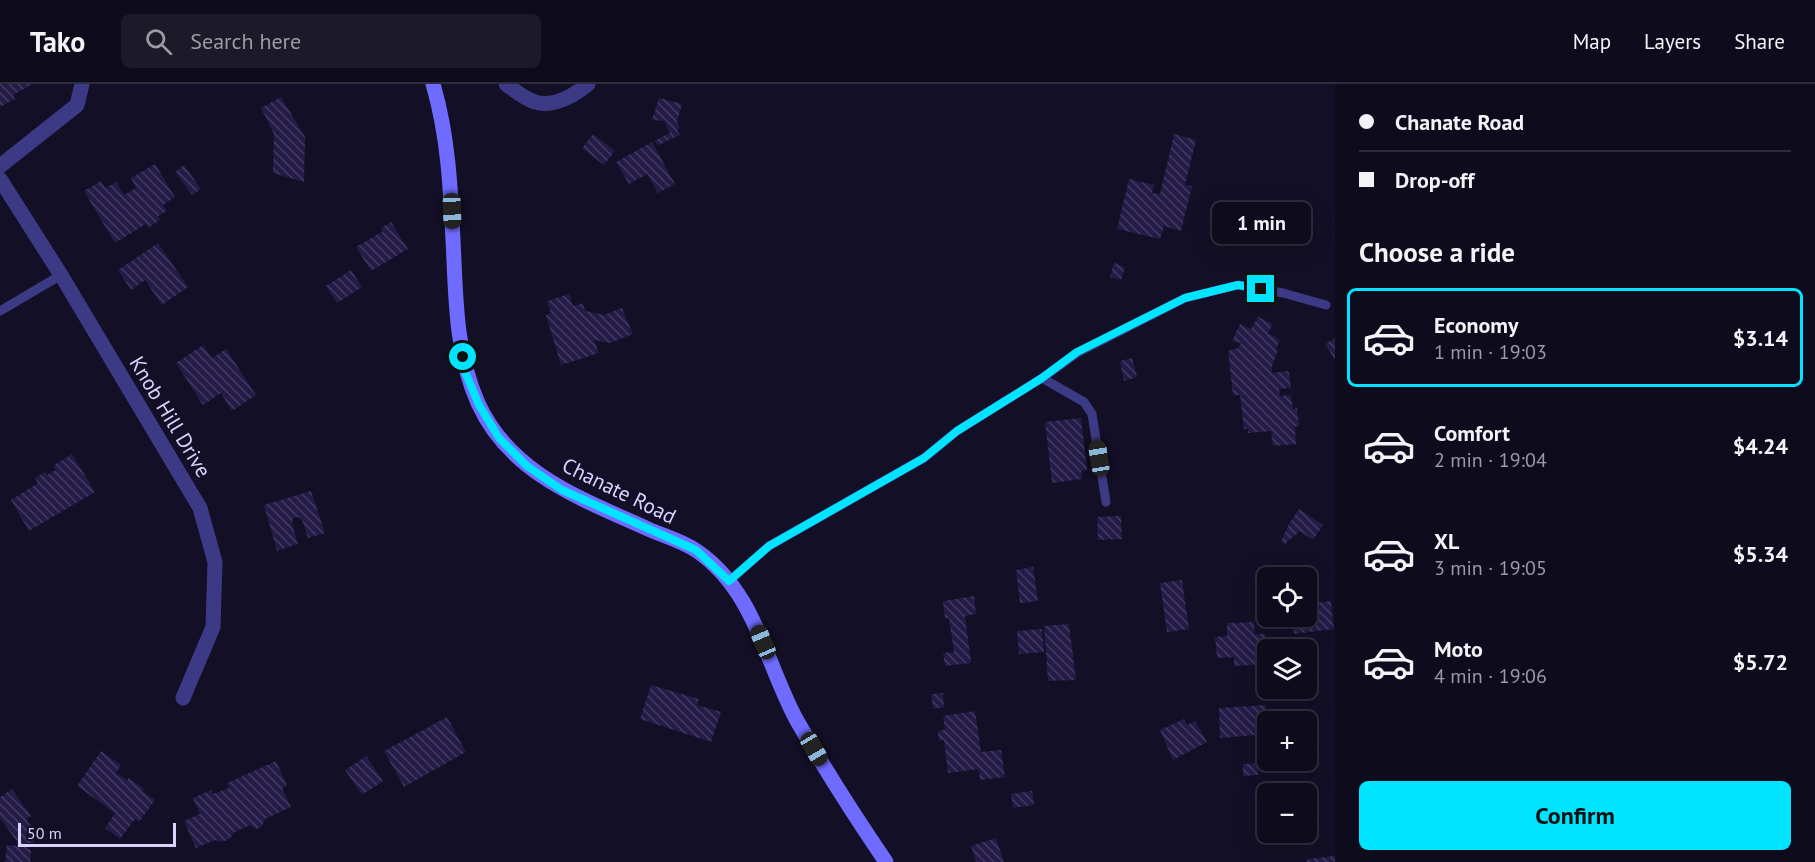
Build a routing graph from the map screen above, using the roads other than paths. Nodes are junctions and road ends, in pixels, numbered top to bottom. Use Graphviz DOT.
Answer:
graph roads {
  1 [pos="82,84"];
  2 [pos="433,84"];
  3 [pos="506,84"];
  4 [pos="588,84"];
  5 [pos="0,166"];
  6 [pos="0,179"];
  7 [pos="61,275"];
  8 [pos="1326,305"];
  9 [pos="0,311"];
  10 [pos="1042,378"];
  11 [pos="1106,502"];
  12 [pos="729,581"];
  13 [pos="183,698"];
  14 [pos="886,862"];
  1 -- 5 [label="street"];
  2 -- 12 [label="street, Chanate Road"];
  3 -- 4 [label="street"];
  6 -- 7 [label="street, Knob Hill Drive"];
  7 -- 9 [label="lane"];
  7 -- 13 [label="street, Knob Hill Drive"];
  8 -- 10 [label="lane"];
  10 -- 11 [label="lane"];
  10 -- 12 [label="lane"];
  12 -- 14 [label="street, Chanate Road"];
}
